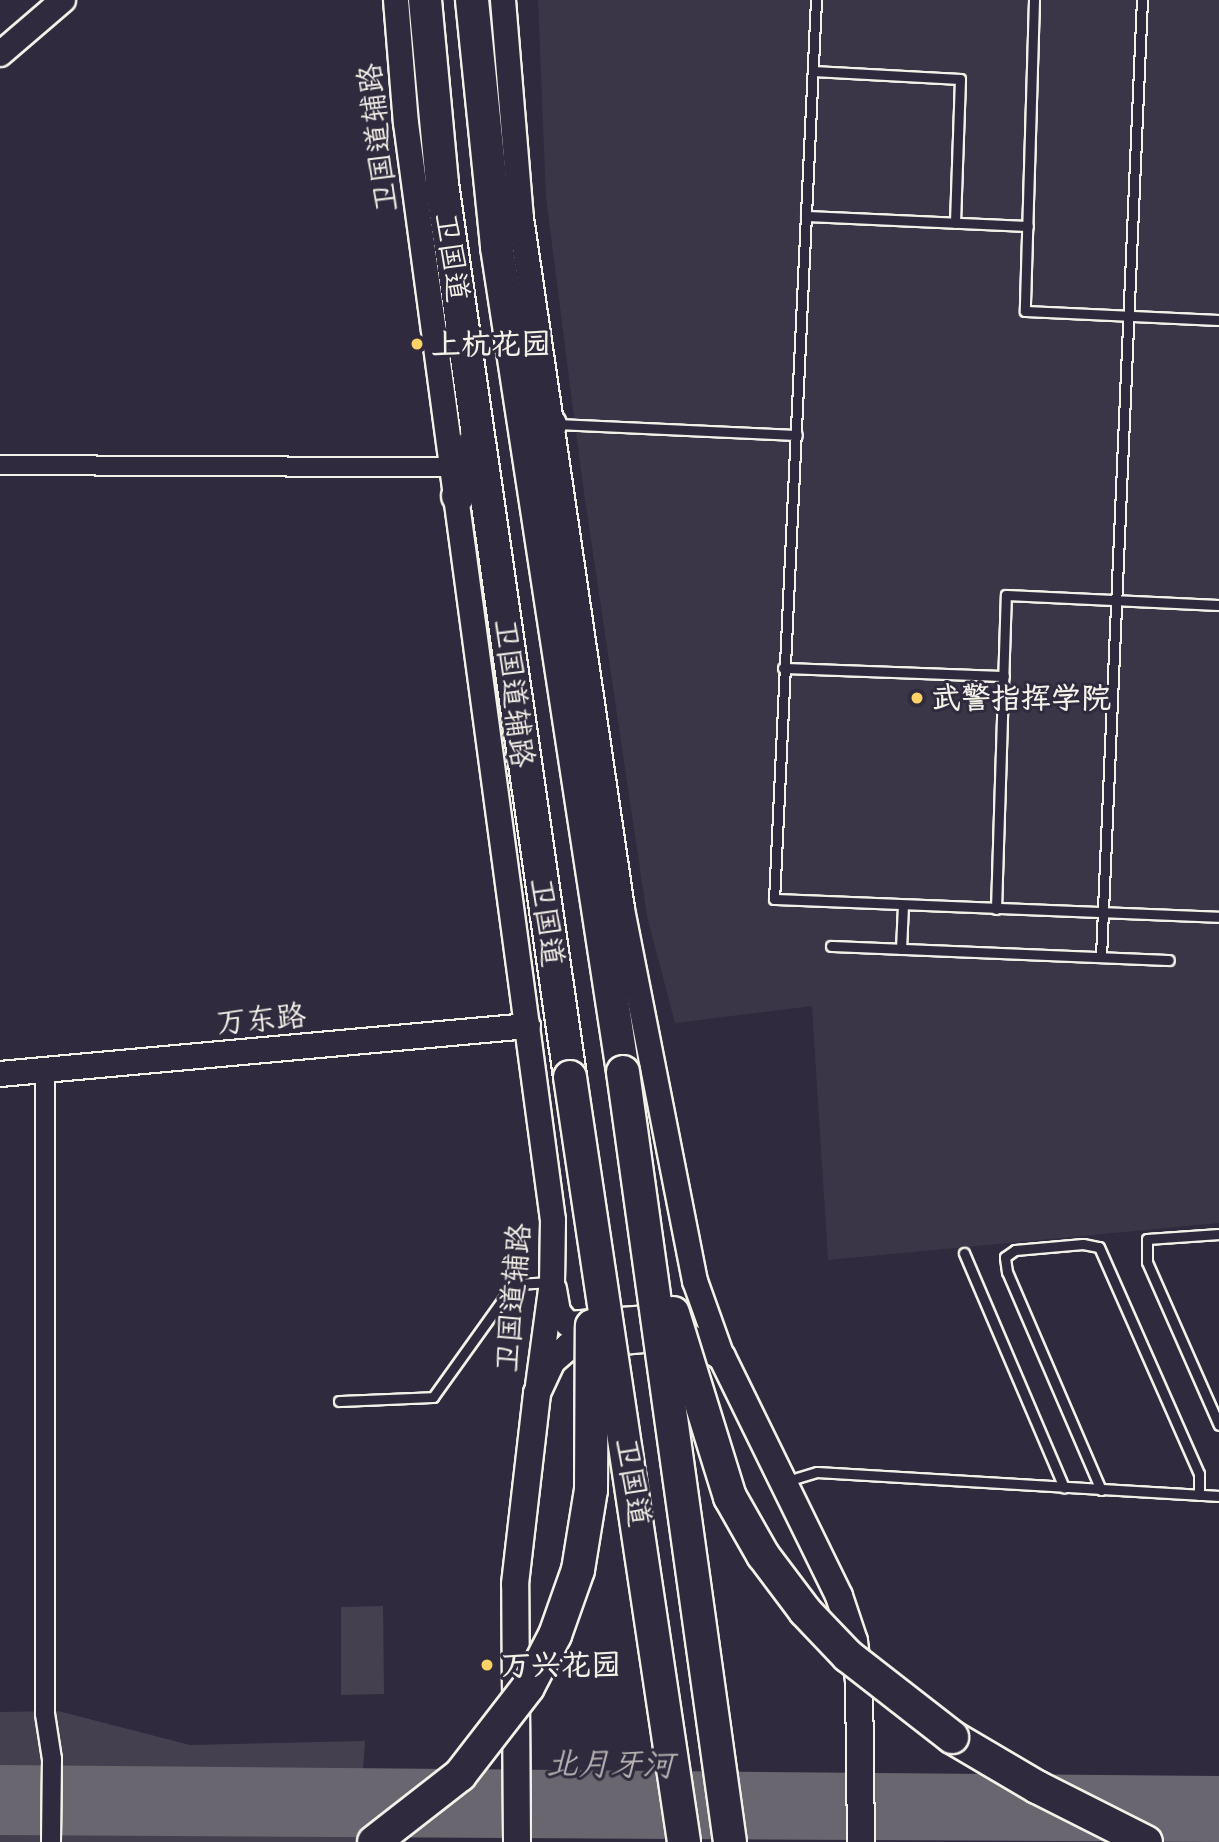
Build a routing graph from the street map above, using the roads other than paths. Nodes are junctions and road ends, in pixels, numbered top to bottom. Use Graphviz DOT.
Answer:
graph roads {
  1 [pos="63,0"];
  2 [pos="396,0"];
  3 [pos="425,0"];
  4 [pos="472,0"];
  5 [pos="503,0"];
  6 [pos="816,0"];
  7 [pos="1034,0"];
  8 [pos="1142,0"];
  9 [pos="0,54"];
  10 [pos="813,71"];
  11 [pos="406,123"];
  12 [pos="442,184"];
  13 [pos="806,216"];
  14 [pos="955,223"];
  15 [pos="1028,226"];
  16 [pos="1129,316"];
  17 [pos="1219,320"];
  18 [pos="517,382"];
  19 [pos="550,424"];
  20 [pos="477,435"];
  21 [pos="797,435"];
  22 [pos="0,465"];
  23 [pos="456,481"];
  24 [pos="535,489"];
  25 [pos="1115,600"];
  26 [pos="1219,606"];
  27 [pos="783,668"];
  28 [pos="1004,676"];
  29 [pos="903,905"];
  30 [pos="996,909"];
  31 [pos="1104,913"];
  32 [pos="1219,917"];
  33 [pos="831,946"];
  34 [pos="901,949"];
  35 [pos="1101,957"];
  36 [pos="1169,960"];
  37 [pos="528,1026"];
  38 [pos="45,1070"];
  39 [pos="0,1073"];
  40 [pos="639,1189"];
  41 [pos="1219,1234"];
  42 [pos="964,1253"];
  43 [pos="593,1254"];
  44 [pos="695,1281"];
  45 [pos="552,1282"];
  46 [pos="722,1357"];
  47 [pos="537,1393"];
  48 [pos="339,1401"];
  49 [pos="1219,1425"];
  50 [pos="786,1481"];
  51 [pos="1064,1488"];
  52 [pos="1101,1490"];
  53 [pos="1199,1495"];
  54 [pos="1219,1496"];
  55 [pos="51,1842"];
  56 [pos="374,1842"];
  57 [pos="517,1842"];
  58 [pos="684,1842"];
  59 [pos="730,1842"];
  60 [pos="860,1842"];
  61 [pos="1146,1842"];
  1 -- 9 [label="main road"];
  2 -- 11 [label="main road, 卫国道辅路"];
  3 -- 12 [label="highway, 卫国道"];
  4 -- 18 [label="highway, 卫国道"];
  5 -- 19 [label="main road"];
  6 -- 10 [label="lane"];
  7 -- 15 [label="lane"];
  8 -- 16 [label="lane"];
  10 -- 13 [label="lane"];
  10 -- 14 [label="lane"];
  11 -- 12 [label="main road"];
  11 -- 23 [label="main road, 卫国道辅路"];
  12 -- 20 [label="highway, 卫国道"];
  13 -- 14 [label="lane"];
  13 -- 21 [label="lane"];
  14 -- 15 [label="lane"];
  15 -- 16 [label="lane"];
  16 -- 17 [label="lane"];
  16 -- 25 [label="lane"];
  18 -- 19 [label="main road"];
  18 -- 24 [label="highway, 卫国道"];
  19 -- 21 [label="lane"];
  19 -- 24 [label="highway"];
  19 -- 44 [label="main road"];
  20 -- 23 [label="highway"];
  20 -- 43 [label="highway, 卫国道, bridge"];
  21 -- 27 [label="lane"];
  22 -- 23 [label="street"];
  23 -- 37 [label="main road, 卫国道辅路"];
  24 -- 40 [label="highway, 卫国道, bridge"];
  25 -- 26 [label="lane"];
  25 -- 28 [label="lane"];
  25 -- 31 [label="lane"];
  27 -- 28 [label="lane"];
  27 -- 29 [label="lane"];
  28 -- 30 [label="lane"];
  29 -- 30 [label="lane"];
  29 -- 34 [label="lane"];
  30 -- 31 [label="lane"];
  31 -- 32 [label="lane"];
  31 -- 35 [label="lane"];
  33 -- 34 [label="lane"];
  34 -- 35 [label="lane"];
  35 -- 36 [label="lane"];
  37 -- 38 [label="main road, 万东路"];
  37 -- 45 [label="main road, 卫国道辅路"];
  38 -- 39 [label="main road, 万东路"];
  38 -- 55 [label="street"];
  40 -- 59 [label="highway, 卫国道, bridge"];
  40 -- 61 [label="highway, bridge"];
  41 -- 49 [label="lane"];
  42 -- 51 [label="lane"];
  43 -- 56 [label="highway, bridge"];
  43 -- 58 [label="highway, 卫国道, bridge"];
  44 -- 45 [label="main road"];
  44 -- 46 [label="main road"];
  45 -- 47 [label="main road, 卫国道辅路"];
  45 -- 48 [label="lane"];
  46 -- 47 [label="main road"];
  46 -- 50 [label="main road"];
  47 -- 57 [label="main road"];
  50 -- 51 [label="lane"];
  50 -- 60 [label="main road"];
  51 -- 52 [label="lane"];
  52 -- 53 [label="lane"];
  52 -- 53 [label="lane"];
  53 -- 54 [label="lane"];
}
